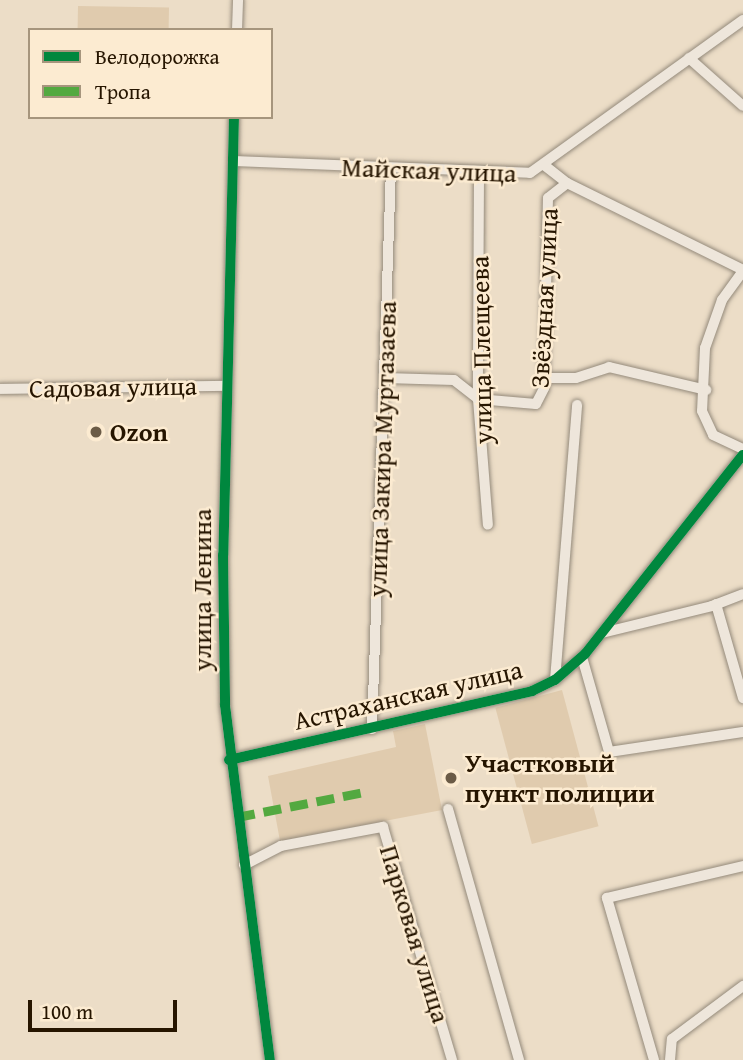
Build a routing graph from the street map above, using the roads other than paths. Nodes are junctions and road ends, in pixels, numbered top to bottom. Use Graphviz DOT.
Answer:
graph roads {
  1 [pos="238,0"];
  2 [pos="743,20"];
  3 [pos="237,28"];
  4 [pos="689,58"];
  5 [pos="743,106"];
  6 [pos="234,119"];
  7 [pos="233,161"];
  8 [pos="544,165"];
  9 [pos="391,169"];
  10 [pos="479,174"];
  11 [pos="567,183"];
  12 [pos="743,271"];
  13 [pos="385,378"];
  14 [pos="544,378"];
  15 [pos="226,386"];
  16 [pos="0,389"];
  17 [pos="706,390"];
  18 [pos="478,399"];
  19 [pos="577,405"];
  20 [pos="743,452"];
  21 [pos="488,525"];
  22 [pos="743,594"];
  23 [pos="716,604"];
  24 [pos="601,633"];
  25 [pos="582,657"];
  26 [pos="555,680"];
  27 [pos="743,698"];
  28 [pos="372,729"];
  29 [pos="743,732"];
  30 [pos="229,760"];
  31 [pos="448,809"];
  32 [pos="244,865"];
  33 [pos="743,866"];
  34 [pos="743,986"];
  35 [pos="270,1060"];
  36 [pos="452,1060"];
  37 [pos="519,1060"];
  38 [pos="654,1060"];
  39 [pos="670,1060"];
  1 -- 3 [label="street"];
  2 -- 4 [label="street, Майская улица"];
  4 -- 5 [label="street"];
  4 -- 8 [label="street, Майская улица"];
  6 -- 7 [label="street, улица Ленина"];
  7 -- 9 [label="street, Майская улица"];
  7 -- 15 [label="street, улица Ленина"];
  8 -- 10 [label="street, Майская улица"];
  8 -- 11 [label="street"];
  9 -- 10 [label="street, Майская улица"];
  9 -- 13 [label="street, улица Закира Муртазаева"];
  10 -- 18 [label="street, улица Плещеева"];
  11 -- 12 [label="street"];
  11 -- 14 [label="street, Звёздная улица"];
  12 -- 17 [label="street"];
  13 -- 18 [label="street"];
  13 -- 28 [label="street, улица Закира Муртазаева"];
  14 -- 17 [label="street"];
  14 -- 18 [label="street, Звёздная улица"];
  15 -- 16 [label="street, Садовая улица"];
  15 -- 30 [label="street, улица Ленина"];
  17 -- 20 [label="street"];
  18 -- 21 [label="street, улица Плещеева"];
  19 -- 26 [label="street, Звёздная улица"];
  20 -- 24 [label="street, Астраханская улица"];
  22 -- 23 [label="street"];
  23 -- 24 [label="street"];
  23 -- 27 [label="street"];
  24 -- 25 [label="street, Астраханская улица"];
  25 -- 26 [label="street, Астраханская улица"];
  25 -- 29 [label="street"];
  26 -- 28 [label="street, Астраханская улица"];
  28 -- 30 [label="street, Астраханская улица"];
  30 -- 32 [label="street, улица Ленина"];
  31 -- 37 [label="street"];
  32 -- 35 [label="street, улица Ленина"];
  32 -- 36 [label="street, Парковая улица"];
  33 -- 38 [label="street"];
  34 -- 39 [label="street"];
}
